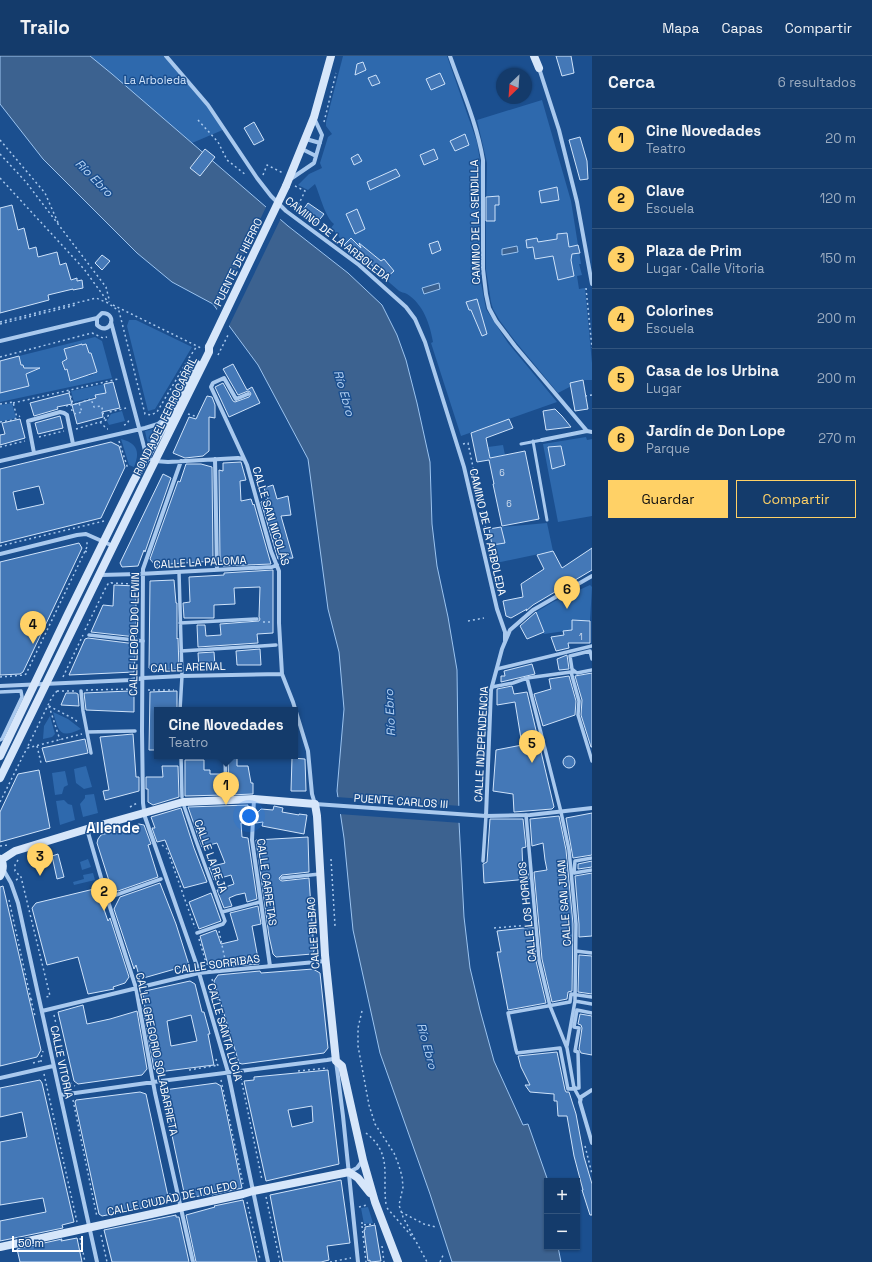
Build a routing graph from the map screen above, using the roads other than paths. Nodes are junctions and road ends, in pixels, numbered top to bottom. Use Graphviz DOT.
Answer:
graph roads {
  1 [pos="166,56"];
  2 [pos="331,56"];
  3 [pos="450,56"];
  4 [pos="534,56"];
  5 [pos="538,56"];
  6 [pos="539,68"];
  7 [pos="314,118"];
  8 [pos="306,139"];
  9 [pos="320,143"];
  10 [pos="302,149"];
  11 [pos="316,156"];
  12 [pos="289,182"];
  13 [pos="592,284"];
  14 [pos="97,318"];
  15 [pos="111,322"];
  16 [pos="0,341"];
  17 [pos="207,349"];
  18 [pos="248,394"];
  19 [pos="169,415"];
  20 [pos="139,429"];
  21 [pos="587,431"];
  22 [pos="592,432"];
  23 [pos="542,440"];
  24 [pos="533,441"];
  25 [pos="73,444"];
  26 [pos="521,444"];
  27 [pos="34,453"];
  28 [pos="215,459"];
  29 [pos="244,459"];
  30 [pos="151,460"];
  31 [pos="0,461"];
  32 [pos="181,461"];
  33 [pos="547,520"];
  34 [pos="103,542"];
  35 [pos="113,546"];
  36 [pos="0,554"];
  37 [pos="277,565"];
  38 [pos="218,570"];
  39 [pos="179,572"];
  40 [pos="144,574"];
  41 [pos="99,575"];
  42 [pos="591,577"];
  43 [pos="257,619"];
  44 [pos="180,622"];
  45 [pos="89,635"];
  46 [pos="143,641"];
  47 [pos="505,641"];
  48 [pos="276,645"];
  49 [pos="592,646"];
  50 [pos="181,651"];
  51 [pos="591,652"];
  52 [pos="592,659"];
  53 [pos="497,668"];
  54 [pos="592,670"];
  55 [pos="573,672"];
  56 [pos="282,674"];
  57 [pos="182,676"];
  58 [pos="143,678"];
  59 [pos="527,678"];
  60 [pos="34,684"];
  61 [pos="46,684"];
  62 [pos="0,686"];
  63 [pos="492,686"];
  64 [pos="81,690"];
  65 [pos="0,692"];
  66 [pos="180,707"];
  67 [pos="295,707"];
  68 [pos="298,718"];
  69 [pos="87,731"];
  70 [pos="135,731"];
  71 [pos="0,740"];
  72 [pos="91,753"];
  73 [pos="0,756"];
  74 [pos="181,759"];
  75 [pos="225,759"];
  76 [pos="592,761"];
  77 [pos="0,778"];
  78 [pos="226,796"];
  79 [pos="182,797"];
  80 [pos="254,799"];
  81 [pos="315,804"];
  82 [pos="184,806"];
  83 [pos="592,808"];
  84 [pos="561,812"];
  85 [pos="144,813"];
  86 [pos="526,815"];
  87 [pos="486,816"];
  88 [pos="87,829"];
  89 [pos="592,858"];
  90 [pos="1,860"];
  91 [pos="483,861"];
  92 [pos="592,870"];
  93 [pos="1,872"];
  94 [pos="320,874"];
  95 [pos="282,878"];
  96 [pos="161,879"];
  97 [pos="113,896"];
  98 [pos="260,902"];
  99 [pos="222,912"];
  100 [pos="197,933"];
  101 [pos="576,951"];
  102 [pos="592,953"];
  103 [pos="326,961"];
  104 [pos="270,966"];
  105 [pos="199,973"];
  106 [pos="136,988"];
  107 [pos="576,994"];
  108 [pos="592,997"];
  109 [pos="575,1001"];
  110 [pos="592,1004"];
  111 [pos="550,1006"];
  112 [pos="42,1011"];
  113 [pos="592,1013"];
  114 [pos="567,1048"];
  115 [pos="336,1061"];
  116 [pos="53,1066"];
  117 [pos="228,1072"];
  118 [pos="0,1078"];
  119 [pos="153,1082"];
  120 [pos="574,1088"];
  121 [pos="592,1090"];
  122 [pos="61,1096"];
  123 [pos="580,1099"];
  124 [pos="592,1143"];
  125 [pos="363,1160"];
  126 [pos="349,1172"];
  127 [pos="253,1187"];
  128 [pos="373,1204"];
  129 [pos="180,1208"];
  130 [pos="89,1228"];
  131 [pos="0,1247"];
  132 [pos="96,1262"];
  133 [pos="193,1262"];
  134 [pos="268,1262"];
  135 [pos="358,1262"];
  136 [pos="398,1262"];
  1 -- 47 [label="street, CAMINO DE LA ARBOLEDA"];
  2 -- 7 [label="main road, PUENTE DE HIERRO"];
  3 -- 21 [label="street, CAMINO DE LA SENDILLA"];
  4 -- 6 [label="main road"];
  5 -- 6 [label="main road"];
  6 -- 13 [label="street"];
  7 -- 8 [label="main road, PUENTE DE HIERRO"];
  7 -- 9 [label="street"];
  8 -- 9 [label="street"];
  8 -- 10 [label="main road, PUENTE DE HIERRO"];
  9 -- 11 [label="street"];
  10 -- 11 [label="street"];
  10 -- 12 [label="main road, PUENTE DE HIERRO"];
  11 -- 12 [label="street"];
  12 -- 17 [label="main road, PUENTE DE HIERRO, bridge"];
  14 -- 15 [label="street"];
  14 -- 15 [label="street"];
  14 -- 16 [label="street"];
  15 -- 20 [label="street"];
  17 -- 19 [label="main road, RONDA DEL FERROCARRIL"];
  17 -- 30 [label="main road, RONDA DEL FERROCARRIL"];
  18 -- 29 [label="street, CALLE SAN NICOLÁS"];
  19 -- 20 [label="street"];
  19 -- 30 [label="main road, RONDA DEL FERROCARRIL"];
  20 -- 25 [label="street"];
  20 -- 30 [label="street"];
  21 -- 22 [label="street"];
  21 -- 23 [label="street"];
  23 -- 24 [label="lane"];
  24 -- 26 [label="lane"];
  24 -- 33 [label="lane"];
  25 -- 27 [label="street"];
  25 -- 27 [label="street"];
  27 -- 31 [label="street"];
  28 -- 29 [label="street"];
  28 -- 32 [label="street"];
  28 -- 38 [label="street"];
  29 -- 37 [label="street, CALLE SAN NICOLÁS"];
  30 -- 32 [label="street"];
  30 -- 34 [label="main road, RONDA DEL FERROCARRIL"];
  30 -- 35 [label="main road, RONDA DEL FERROCARRIL"];
  32 -- 40 [label="street, CALLE LEOPOLDO LEWIN"];
  34 -- 35 [label="street"];
  34 -- 36 [label="street"];
  34 -- 60 [label="main road, RONDA DEL FERROCARRIL"];
  35 -- 41 [label="main road, RONDA DEL FERROCARRIL"];
  37 -- 38 [label="street, CALLE LA PALOMA"];
  37 -- 56 [label="street, CALLE SAN NICOLÁS"];
  38 -- 39 [label="street, CALLE LA PALOMA"];
  39 -- 40 [label="street, CALLE LA PALOMA"];
  39 -- 44 [label="street"];
  40 -- 41 [label="street, CALLE LA PALOMA"];
  40 -- 46 [label="street, CALLE LEOPOLDO LEWIN"];
  41 -- 61 [label="main road, RONDA DEL FERROCARRIL"];
  42 -- 47 [label="street, CALLE INDEPENDENCIA"];
  43 -- 44 [label="street"];
  44 -- 50 [label="street"];
  45 -- 46 [label="street"];
  46 -- 58 [label="street, CALLE LEOPOLDO LEWIN"];
  47 -- 53 [label="street, CALLE INDEPENDENCIA"];
  48 -- 50 [label="street"];
  49 -- 53 [label="street"];
  50 -- 57 [label="street"];
  51 -- 52 [label="street"];
  51 -- 55 [label="street"];
  53 -- 63 [label="street, CALLE INDEPENDENCIA"];
  54 -- 55 [label="street"];
  55 -- 59 [label="street"];
  55 -- 76 [label="street"];
  56 -- 57 [label="street, CALLE ARENAL"];
  56 -- 67 [label="street, CALLE SAN NICOLÁS"];
  57 -- 58 [label="street, CALLE ARENAL"];
  57 -- 66 [label="street"];
  58 -- 61 [label="street, CALLE ARENAL"];
  58 -- 85 [label="street, CALLE LEOPOLDO LEWIN"];
  59 -- 63 [label="street"];
  59 -- 84 [label="street, CALLE SAN JUAN"];
  60 -- 61 [label="street, CALLE ARENAL"];
  60 -- 62 [label="street, CALLE ARENAL"];
  60 -- 73 [label="main road, RONDA DEL FERROCARRIL"];
  61 -- 77 [label="main road, RONDA DEL FERROCARRIL"];
  63 -- 87 [label="street, CALLE INDEPENDENCIA"];
  64 -- 69 [label="street"];
  65 -- 71 [label="street"];
  68 -- 81 [label="street, CALLE SAN NICOLÁS"];
  69 -- 70 [label="street"];
  69 -- 72 [label="street"];
  74 -- 79 [label="street"];
  75 -- 78 [label="street"];
  80 -- 81 [label="main road"];
  80 -- 85 [label="main road"];
  80 -- 98 [label="street, CALLE CARRETAS"];
  81 -- 87 [label="street, PUENTE CARLOS III"];
  81 -- 94 [label="main road, CALLE BILBAO"];
  82 -- 99 [label="street, CALLE LA REJA"];
  83 -- 84 [label="street, PUENTE CARLOS III"];
  84 -- 86 [label="street, PUENTE CARLOS III"];
  84 -- 101 [label="street, CALLE SAN JUAN"];
  85 -- 88 [label="main road"];
  85 -- 105 [label="street, CALLE SANTA LUCÍA"];
  86 -- 87 [label="street, PUENTE CARLOS III"];
  86 -- 111 [label="street, CALLE LOS HORNOS"];
  87 -- 91 [label="street"];
  88 -- 90 [label="main road"];
  88 -- 106 [label="street, CALLE GREGORIO SOLABARRIETA"];
  89 -- 92 [label="street"];
  90 -- 93 [label="main road"];
  93 -- 112 [label="street, CALLE VITORIA"];
  94 -- 95 [label="street"];
  94 -- 103 [label="main road, CALLE BILBAO"];
  96 -- 97 [label="street"];
  98 -- 99 [label="street"];
  98 -- 104 [label="street, CALLE CARRETAS"];
  99 -- 100 [label="street"];
  101 -- 102 [label="street"];
  101 -- 107 [label="street, CALLE SAN JUAN"];
  103 -- 104 [label="street, CALLE SORRIBAS"];
  103 -- 115 [label="main road, CALLE BILBAO"];
  104 -- 105 [label="street, CALLE SORRIBAS"];
  105 -- 106 [label="street, CALLE SORRIBAS"];
  105 -- 117 [label="street, CALLE SANTA LUCÍA"];
  106 -- 112 [label="street, CALLE SORRIBAS"];
  106 -- 119 [label="street, CALLE GREGORIO SOLABARRIETA"];
  107 -- 108 [label="street"];
  107 -- 109 [label="street, CALLE SAN JUAN"];
  107 -- 111 [label="street"];
  109 -- 110 [label="street"];
  109 -- 114 [label="street, CALLE SAN JUAN"];
  111 -- 114 [label="street, CALLE LOS HORNOS"];
  111 -- 120 [label="street"];
  112 -- 116 [label="street, CALLE VITORIA"];
  113 -- 120 [label="street"];
  114 -- 120 [label="street"];
  115 -- 117 [label="street"];
  115 -- 125 [label="main road, CALLE BILBAO"];
  115 -- 126 [label="street, CALLE BILBAO"];
  116 -- 118 [label="street"];
  116 -- 122 [label="street, CALLE VITORIA"];
  117 -- 119 [label="street"];
  117 -- 127 [label="street, CALLE SANTA LUCÍA"];
  119 -- 122 [label="street"];
  119 -- 129 [label="street, CALLE GREGORIO SOLABARRIETA"];
  120 -- 123 [label="street"];
  121 -- 123 [label="street"];
  122 -- 130 [label="street, CALLE VITORIA"];
  123 -- 124 [label="street"];
  125 -- 126 [label="street"];
  125 -- 128 [label="main road, CALLE BILBAO"];
  126 -- 127 [label="main road, CALLE CIUDAD DE TOLEDO"];
  126 -- 128 [label="main road, CALLE BILBAO"];
  126 -- 135 [label="street, CALLE BILBAO"];
  127 -- 129 [label="main road, CALLE CIUDAD DE TOLEDO"];
  127 -- 134 [label="street, CALLE SANTA LUCÍA"];
  128 -- 136 [label="main road, CALLE BILBAO"];
  129 -- 130 [label="main road, CALLE CIUDAD DE TOLEDO"];
  129 -- 133 [label="street, CALLE GREGORIO SOLABARRIETA"];
  130 -- 131 [label="main road, CALLE CIUDAD DE TOLEDO"];
  130 -- 132 [label="street, CALLE VITORIA"];
}
